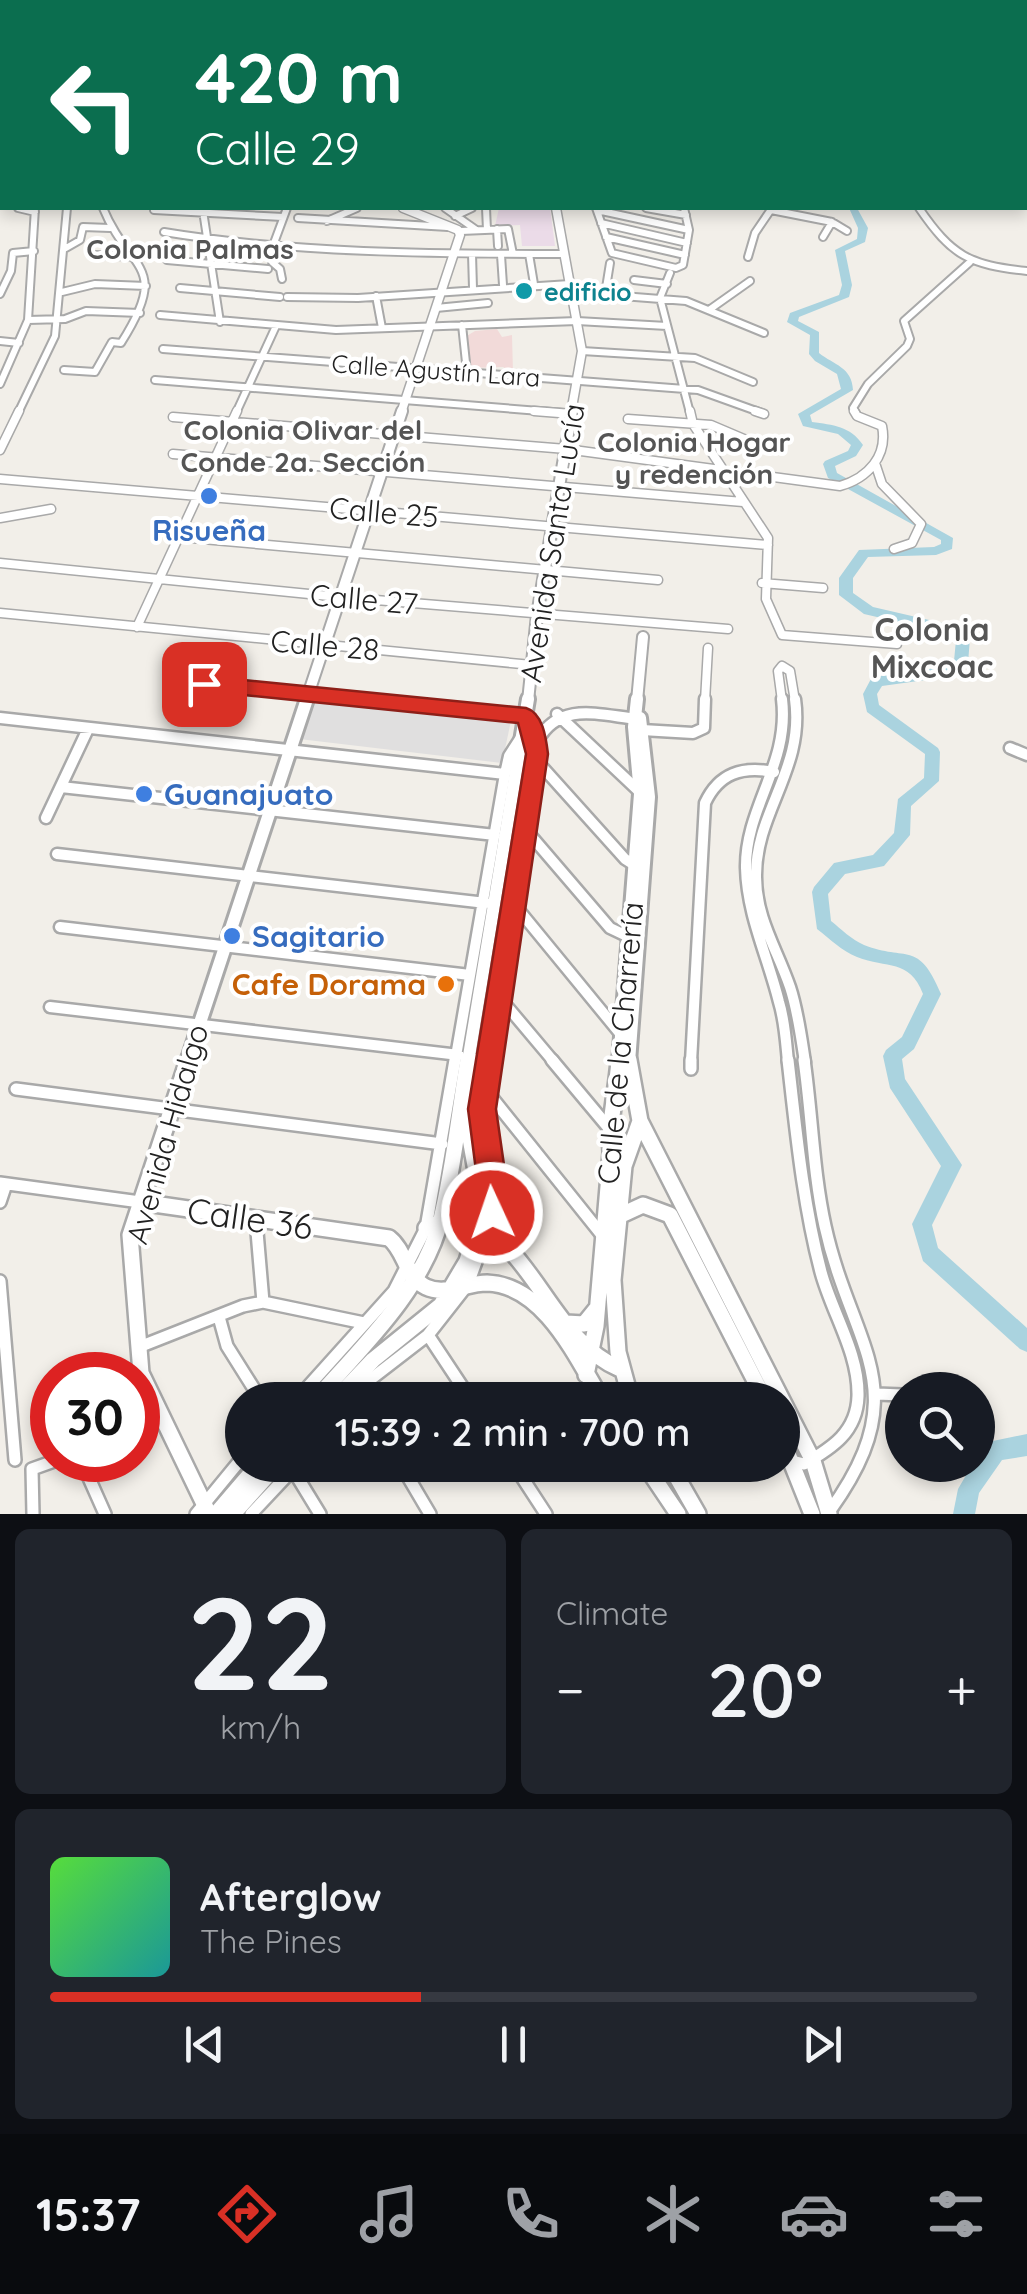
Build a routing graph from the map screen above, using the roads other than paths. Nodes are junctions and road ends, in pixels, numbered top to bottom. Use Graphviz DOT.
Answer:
graph roads {
  1 [pos="35,210"];
  2 [pos="66,210"];
  3 [pos="104,210"];
  4 [pos="154,210"];
  5 [pos="203,210"];
  6 [pos="286,210"];
  7 [pos="352,210"];
  8 [pos="407,210"];
  9 [pos="448,210"];
  10 [pos="468,210"];
  11 [pos="486,210"];
  12 [pos="556,210"];
  13 [pos="597,210"];
  14 [pos="601,210"];
  15 [pos="771,210"];
  16 [pos="778,210"];
  17 [pos="921,210"];
  18 [pos="685,212"];
  19 [pos="455,216"];
  20 [pos="283,217"];
  21 [pos="298,218"];
  22 [pos="822,218"];
  23 [pos="326,221"];
  24 [pos="832,222"];
  25 [pos="600,223"];
  26 [pos="448,227"];
  27 [pos="110,228"];
  28 [pos="477,230"];
  29 [pos="486,230"];
  30 [pos="497,230"];
  31 [pos="688,230"];
  32 [pos="815,230"];
  33 [pos="847,231"];
  34 [pos="164,232"];
  35 [pos="460,235"];
  36 [pos="606,237"];
  37 [pos="823,237"];
  38 [pos="206,239"];
  39 [pos="687,242"];
  40 [pos="274,243"];
  41 [pos="66,248"];
  42 [pos="0,250"];
  43 [pos="499,250"];
  44 [pos="34,251"];
  45 [pos="13,253"];
  46 [pos="453,254"];
  47 [pos="472,254"];
  48 [pos="513,254"];
  49 [pos="529,254"];
  50 [pos="564,254"];
  51 [pos="94,255"];
  52 [pos="685,255"];
  53 [pos="137,257"];
  54 [pos="748,258"];
  55 [pos="167,260"];
  56 [pos="970,262"];
  57 [pos="212,263"];
  58 [pos="610,263"];
  59 [pos="268,269"];
  60 [pos="34,270"];
  61 [pos="11,271"];
  62 [pos="1027,271"];
  63 [pos="0,272"];
  64 [pos="670,273"];
  65 [pos="282,279"];
  66 [pos="634,280"];
  67 [pos="750,281"];
  68 [pos="534,284"];
  69 [pos="667,284"];
  70 [pos="504,285"];
  71 [pos="146,286"];
  72 [pos="2,288"];
  73 [pos="180,288"];
  74 [pos="473,288"];
  75 [pos="571,288"];
  76 [pos="216,291"];
  77 [pos="62,292"];
  78 [pos="440,292"];
  79 [pos="605,294"];
  80 [pos="376,296"];
  81 [pos="660,298"];
  82 [pos="488,303"];
  83 [pos="925,305"];
  84 [pos="436,308"];
  85 [pos="710,310"];
  86 [pos="140,314"];
  87 [pos="160,316"];
  88 [pos="28,320"];
  89 [pos="59,320"];
  90 [pos="577,320"];
  91 [pos="220,322"];
  92 [pos="462,325"];
  93 [pos="276,326"];
  94 [pos="430,326"];
  95 [pos="667,326"];
  96 [pos="382,328"];
  97 [pos="764,333"];
  98 [pos="0,341"];
  99 [pos="18,343"];
  100 [pos="163,349"];
  101 [pos="582,351"];
  102 [pos="264,357"];
  103 [pos="678,357"];
  104 [pos="416,368"];
  105 [pos="64,370"];
  106 [pos="95,372"];
  107 [pos="467,372"];
  108 [pos="154,380"];
  109 [pos="578,381"];
  110 [pos="753,382"];
  111 [pos="0,384"];
  112 [pos="249,388"];
  113 [pos="684,389"];
  114 [pos="405,400"];
  115 [pos="572,414"];
  116 [pos="764,414"];
  117 [pos="173,417"];
  118 [pos="628,418"];
  119 [pos="232,422"];
  120 [pos="693,424"];
  121 [pos="394,434"];
  122 [pos="758,445"];
  123 [pos="566,449"];
  124 [pos="0,450"];
  125 [pos="173,454"];
  126 [pos="216,458"];
  127 [pos="876,463"];
  128 [pos="382,472"];
  129 [pos="722,472"];
  130 [pos="0,480"];
  131 [pos="855,483"];
  132 [pos="560,486"];
  133 [pos="198,496"];
  134 [pos="743,502"];
  135 [pos="52,509"];
  136 [pos="368,511"];
  137 [pos="0,518"];
  138 [pos="553,527"];
  139 [pos="180,537"];
  140 [pos="768,545"];
  141 [pos="894,549"];
  142 [pos="354,552"];
  143 [pos="0,564"];
  144 [pos="545,569"];
  145 [pos="658,580"];
  146 [pos="159,581"];
  147 [pos="762,583"];
  148 [pos="823,588"];
  149 [pos="339,597"];
  150 [pos="0,613"];
  151 [pos="537,615"];
  152 [pos="137,627"];
  153 [pos="728,628"];
  154 [pos="643,637"];
  155 [pos="897,644"];
  156 [pos="323,645"];
  157 [pos="708,648"];
  158 [pos="532,664"];
  159 [pos="204,684"];
  160 [pos="307,696"];
  161 [pos="557,714"];
  162 [pos="0,718"];
  163 [pos="639,720"];
  164 [pos="525,723"];
  165 [pos="87,730"];
  166 [pos="537,743"];
  167 [pos="1011,746"];
  168 [pos="288,752"];
  169 [pos="1027,753"];
  170 [pos="536,760"];
  171 [pos="774,772"];
  172 [pos="505,774"];
  173 [pos="61,787"];
  174 [pos="645,795"];
  175 [pos="269,811"];
  176 [pos="46,818"];
  177 [pos="526,830"];
  178 [pos="495,835"];
  179 [pos="57,854"];
  180 [pos="639,866"];
  181 [pos="248,875"];
  182 [pos="514,903"];
  183 [pos="489,904"];
  184 [pos="60,928"];
  185 [pos="634,939"];
  186 [pos="224,948"];
  187 [pos="470,975"];
  188 [pos="500,999"];
  189 [pos="50,1007"];
  190 [pos="199,1024"];
  191 [pos="625,1038"];
  192 [pos="466,1055"];
  193 [pos="691,1069"];
  194 [pos="16,1088"];
  195 [pos="485,1089"];
  196 [pos="170,1109"];
  197 [pos="612,1121"];
  198 [pos="640,1121"];
  199 [pos="442,1144"];
  200 [pos="3,1184"];
  201 [pos="0,1202"];
  202 [pos="140,1202"];
  203 [pos="816,1211"];
  204 [pos="617,1217"];
  205 [pos="256,1220"];
  206 [pos="433,1224"];
  207 [pos="484,1224"];
  208 [pos="603,1237"];
  209 [pos="516,1256"];
  210 [pos="411,1275"];
  211 [pos="0,1282"];
  212 [pos="503,1285"];
  213 [pos="461,1286"];
  214 [pos="262,1302"];
  215 [pos="598,1304"];
  216 [pos="1,1313"];
  217 [pos="219,1316"];
  218 [pos="364,1323"];
  219 [pos="566,1323"];
  220 [pos="428,1336"];
  221 [pos="138,1347"];
  222 [pos="592,1355"];
  223 [pos="620,1368"];
  224 [pos="3,1373"];
  225 [pos="586,1374"];
  226 [pos="250,1382"];
  227 [pos="312,1382"];
  228 [pos="331,1382"];
  229 [pos="352,1382"];
  230 [pos="375,1382"];
  231 [pos="458,1382"];
  232 [pos="591,1382"];
  233 [pos="625,1382"];
  234 [pos="755,1382"];
  235 [pos="773,1382"];
  236 [pos="877,1394"];
  237 [pos="885,1394"];
  238 [pos="4,1409"];
  239 [pos="800,1435"];
  240 [pos="16,1460"];
  241 [pos="813,1461"];
  242 [pos="800,1463"];
  243 [pos="800,1474"];
  244 [pos="32,1482"];
  245 [pos="90,1482"];
  246 [pos="226,1482"];
  247 [pos="239,1482"];
  248 [pos="270,1482"];
  249 [pos="276,1482"];
  250 [pos="299,1482"];
  251 [pos="411,1482"];
  252 [pos="525,1482"];
  253 [pos="656,1482"];
  254 [pos="680,1482"];
  255 [pos="206,1511"];
  256 [pos="33,1514"];
  257 [pos="104,1514"];
  258 [pos="233,1514"];
  259 [pos="251,1514"];
  260 [pos="320,1514"];
  261 [pos="430,1514"];
  262 [pos="546,1514"];
  263 [pos="678,1514"];
  264 [pos="698,1514"];
  265 [pos="824,1514"];
  1 -- 44 [label="street"];
  2 -- 41 [label="street"];
  3 -- 27 [label="street"];
  4 -- 5 [label="street"];
  5 -- 20 [label="street"];
  5 -- 38 [label="street"];
  6 -- 20 [label="street"];
  7 -- 23 [label="street"];
  8 -- 26 [label="street"];
  9 -- 19 [label="street"];
  10 -- 19 [label="street"];
  11 -- 29 [label="street"];
  12 -- 50 [label="street, Avenida Santa Lucía"];
  13 -- 25 [label="street"];
  14 -- 31 [label="street"];
  15 -- 54 [label="street"];
  16 -- 22 [label="street"];
  17 -- 56 [label="street"];
  18 -- 31 [label="street"];
  19 -- 28 [label="street"];
  20 -- 40 [label="street"];
  21 -- 23 [label="street"];
  22 -- 24 [label="street"];
  22 -- 32 [label="street"];
  23 -- 26 [label="street"];
  24 -- 33 [label="street"];
  24 -- 37 [label="street"];
  25 -- 36 [label="street"];
  25 -- 39 [label="street"];
  26 -- 35 [label="street"];
  27 -- 41 [label="street"];
  27 -- 53 [label="street"];
  28 -- 29 [label="street"];
  28 -- 35 [label="street"];
  29 -- 30 [label="street"];
  30 -- 43 [label="street"];
  30 -- 48 [label="street"];
  31 -- 39 [label="street"];
  34 -- 38 [label="street"];
  35 -- 46 [label="street, Avenida Hidalgo"];
  36 -- 52 [label="street"];
  36 -- 52 [label="street"];
  38 -- 40 [label="street"];
  38 -- 57 [label="street"];
  39 -- 52 [label="street"];
  40 -- 46 [label="street"];
  40 -- 65 [label="street"];
  41 -- 77 [label="street"];
  42 -- 45 [label="street"];
  43 -- 47 [label="street"];
  43 -- 48 [label="street"];
  43 -- 70 [label="street"];
  44 -- 45 [label="street"];
  44 -- 60 [label="street"];
  45 -- 61 [label="street"];
  46 -- 47 [label="street"];
  46 -- 78 [label="street, Avenida Hidalgo"];
  47 -- 74 [label="street"];
  48 -- 49 [label="street"];
  49 -- 50 [label="street"];
  49 -- 68 [label="street"];
  50 -- 75 [label="street, Avenida Santa Lucía"];
  51 -- 53 [label="street"];
  53 -- 71 [label="street"];
  55 -- 57 [label="street"];
  56 -- 62 [label="street"];
  56 -- 83 [label="street"];
  57 -- 59 [label="street"];
  57 -- 76 [label="street"];
  58 -- 79 [label="street"];
  60 -- 61 [label="street"];
  60 -- 88 [label="street"];
  61 -- 63 [label="street"];
  61 -- 72 [label="street"];
  64 -- 69 [label="street"];
  66 -- 69 [label="street"];
  67 -- 85 [label="street"];
  68 -- 70 [label="street"];
  68 -- 75 [label="street"];
  69 -- 81 [label="street"];
  70 -- 74 [label="street"];
  71 -- 77 [label="street"];
  71 -- 86 [label="street"];
  73 -- 76 [label="street"];
  74 -- 78 [label="street"];
  75 -- 79 [label="street"];
  75 -- 90 [label="street, Avenida Santa Lucía"];
  76 -- 80 [label="street"];
  76 -- 91 [label="street"];
  77 -- 89 [label="street"];
  78 -- 80 [label="street"];
  78 -- 84 [label="street, Avenida Hidalgo"];
  79 -- 81 [label="street"];
  80 -- 96 [label="street"];
  81 -- 85 [label="street"];
  81 -- 95 [label="street"];
  82 -- 84 [label="street"];
  83 -- 127 [label="street"];
  84 -- 94 [label="street, Avenida Hidalgo"];
  85 -- 97 [label="street"];
  86 -- 89 [label="street"];
  86 -- 106 [label="street"];
  87 -- 91 [label="street"];
  88 -- 89 [label="street"];
  88 -- 99 [label="street"];
  89 -- 124 [label="street"];
  90 -- 92 [label="street"];
  90 -- 95 [label="street"];
  90 -- 101 [label="street, Avenida Santa Lucía"];
  91 -- 93 [label="street"];
  92 -- 94 [label="street"];
  92 -- 107 [label="street"];
  93 -- 96 [label="street"];
  93 -- 102 [label="street"];
  94 -- 96 [label="street"];
  94 -- 104 [label="street, Avenida Hidalgo"];
  95 -- 103 [label="street"];
  98 -- 99 [label="street"];
  99 -- 111 [label="street"];
  100 -- 102 [label="street, Calle Agustín Lara"];
  101 -- 103 [label="street"];
  101 -- 109 [label="street, Avenida Santa Lucía"];
  102 -- 104 [label="street, Calle Agustín Lara"];
  102 -- 112 [label="street"];
  103 -- 110 [label="street"];
  103 -- 113 [label="street"];
  104 -- 107 [label="street, Calle Agustín Lara"];
  104 -- 114 [label="street, Avenida Hidalgo"];
  105 -- 106 [label="street"];
  107 -- 109 [label="street, Calle Agustín Lara"];
  108 -- 112 [label="street"];
  109 -- 113 [label="street, Calle Agustín Lara"];
  109 -- 115 [label="street, Avenida Santa Lucía"];
  112 -- 114 [label="street"];
  112 -- 119 [label="street"];
  113 -- 116 [label="street, Calle Agustín Lara"];
  113 -- 120 [label="street"];
  114 -- 115 [label="street"];
  114 -- 121 [label="street, Avenida Hidalgo"];
  115 -- 123 [label="street, Avenida Santa Lucía"];
  117 -- 119 [label="street"];
  118 -- 120 [label="street"];
  119 -- 121 [label="street"];
  119 -- 126 [label="street"];
  120 -- 122 [label="street"];
  120 -- 129 [label="street"];
  121 -- 123 [label="street"];
  121 -- 128 [label="street, Avenida Hidalgo"];
  123 -- 129 [label="street"];
  123 -- 132 [label="street, Avenida Santa Lucía"];
  125 -- 126 [label="street"];
  126 -- 128 [label="street"];
  126 -- 133 [label="street"];
  127 -- 131 [label="street"];
  127 -- 141 [label="street"];
  128 -- 132 [label="street"];
  128 -- 136 [label="street, Avenida Hidalgo"];
  129 -- 131 [label="street"];
  129 -- 134 [label="street"];
  130 -- 133 [label="street, Calle 25"];
  132 -- 134 [label="street"];
  132 -- 138 [label="street, Avenida Santa Lucía"];
  133 -- 136 [label="street, Calle 25"];
  133 -- 139 [label="street"];
  134 -- 140 [label="street"];
  135 -- 137 [label="street"];
  136 -- 138 [label="street, Calle 25"];
  136 -- 142 [label="street, Avenida Hidalgo"];
  138 -- 140 [label="street, Calle 25"];
  138 -- 144 [label="street, Avenida Santa Lucía"];
  139 -- 142 [label="street"];
  139 -- 146 [label="street"];
  140 -- 147 [label="street"];
  142 -- 144 [label="street"];
  142 -- 149 [label="street, Avenida Hidalgo"];
  143 -- 146 [label="street, Calle 27"];
  144 -- 145 [label="street"];
  144 -- 151 [label="street, Avenida Santa Lucía"];
  146 -- 149 [label="street, Calle 27"];
  146 -- 152 [label="street"];
  147 -- 148 [label="street"];
  147 -- 155 [label="street"];
  149 -- 151 [label="street, Calle 27"];
  149 -- 156 [label="street, Avenida Hidalgo"];
  150 -- 152 [label="street, Calle 28"];
  151 -- 153 [label="street, Calle 27"];
  151 -- 158 [label="street, Avenida Santa Lucía"];
  152 -- 156 [label="street, Calle 28"];
  154 -- 163 [label="street, Calle de la Charrería"];
  156 -- 158 [label="street, Calle 28"];
  156 -- 160 [label="street, Avenida Hidalgo"];
  157 -- 163 [label="street"];
  158 -- 164 [label="street, Avenida Santa Lucía"];
  159 -- 160 [label="street"];
  160 -- 164 [label="street"];
  160 -- 168 [label="street, Avenida Hidalgo"];
  161 -- 163 [label="street"];
  161 -- 166 [label="street"];
  161 -- 174 [label="street"];
  162 -- 165 [label="street"];
  163 -- 174 [label="street, Calle de la Charrería"];
  164 -- 166 [label="street"];
  164 -- 172 [label="street"];
  164 -- 183 [label="street, Avenida Santa Lucía"];
  165 -- 168 [label="street"];
  165 -- 173 [label="street"];
  166 -- 170 [label="street"];
  167 -- 169 [label="street"];
  168 -- 172 [label="street"];
  168 -- 175 [label="street, Avenida Hidalgo"];
  170 -- 177 [label="street"];
  170 -- 180 [label="street"];
  171 -- 193 [label="street"];
  171 -- 203 [label="street"];
  171 -- 203 [label="street"];
  172 -- 178 [label="street"];
  173 -- 175 [label="street"];
  173 -- 176 [label="street"];
  174 -- 180 [label="street, Calle de la Charrería"];
  175 -- 178 [label="street"];
  175 -- 181 [label="street, Avenida Hidalgo"];
  177 -- 182 [label="street"];
  177 -- 185 [label="street"];
  178 -- 183 [label="street"];
  179 -- 181 [label="street"];
  180 -- 185 [label="street, Calle de la Charrería"];
  181 -- 183 [label="street"];
  181 -- 186 [label="street, Avenida Hidalgo"];
  182 -- 188 [label="street"];
  182 -- 191 [label="street"];
  183 -- 187 [label="street"];
  183 -- 192 [label="street, Avenida Santa Lucía"];
  184 -- 186 [label="street"];
  185 -- 191 [label="street, Calle de la Charrería"];
  186 -- 187 [label="street"];
  186 -- 190 [label="street, Avenida Hidalgo"];
  187 -- 192 [label="street"];
  188 -- 195 [label="street"];
  188 -- 197 [label="street"];
  189 -- 190 [label="street"];
  190 -- 192 [label="street"];
  190 -- 196 [label="street, Avenida Hidalgo"];
  191 -- 197 [label="street, Calle de la Charrería"];
  191 -- 198 [label="street, Calle de la Charrería"];
  192 -- 199 [label="street"];
  192 -- 206 [label="street, Avenida Santa Lucía"];
  192 -- 207 [label="street, Avenida Santa Lucía"];
  194 -- 196 [label="street"];
  195 -- 207 [label="street"];
  195 -- 208 [label="street"];
  196 -- 199 [label="street"];
  196 -- 202 [label="street, Avenida Hidalgo"];
  197 -- 198 [label="street"];
  197 -- 208 [label="street, Calle de la Charrería"];
  198 -- 204 [label="street, Calle de la Charrería"];
  198 -- 235 [label="street"];
  199 -- 206 [label="street"];
  200 -- 201 [label="street"];
  200 -- 202 [label="street, Calle 36"];
  202 -- 205 [label="street, Calle 36"];
  202 -- 221 [label="street, Avenida Hidalgo"];
  203 -- 236 [label="street"];
  203 -- 241 [label="street"];
  204 -- 223 [label="street, Calle de la Charrería"];
  204 -- 234 [label="street"];
  205 -- 210 [label="street, Calle 36"];
  205 -- 214 [label="street"];
  206 -- 207 [label="street"];
  206 -- 210 [label="street, Avenida Santa Lucía"];
  207 -- 209 [label="street"];
  207 -- 213 [label="street, Avenida Santa Lucía"];
  208 -- 215 [label="street, Calle de la Charrería"];
  209 -- 212 [label="street"];
  209 -- 219 [label="street"];
  210 -- 213 [label="street"];
  210 -- 218 [label="street"];
  210 -- 228 [label="street, Avenida Santa Lucía"];
  211 -- 216 [label="street"];
  212 -- 213 [label="street"];
  212 -- 225 [label="street"];
  213 -- 220 [label="street"];
  213 -- 229 [label="street, Avenida Santa Lucía"];
  214 -- 217 [label="street"];
  214 -- 218 [label="street"];
  215 -- 219 [label="street"];
  215 -- 222 [label="street, Calle de la Charrería"];
  216 -- 224 [label="street"];
  217 -- 221 [label="street"];
  217 -- 226 [label="street"];
  218 -- 227 [label="street"];
  219 -- 222 [label="street"];
  220 -- 230 [label="street"];
  220 -- 231 [label="street"];
  221 -- 255 [label="street, Avenida Hidalgo"];
  222 -- 223 [label="street"];
  222 -- 225 [label="street, Calle de la Charrería"];
  223 -- 233 [label="street, Calle de la Charrería"];
  224 -- 238 [label="street"];
  225 -- 232 [label="street"];
  236 -- 237 [label="street"];
  236 -- 265 [label="street"];
  238 -- 240 [label="street"];
  239 -- 241 [label="street"];
  241 -- 242 [label="street"];
  241 -- 265 [label="street"];
  243 -- 265 [label="street"];
  244 -- 256 [label="street"];
  245 -- 257 [label="street"];
  246 -- 255 [label="street"];
  247 -- 255 [label="street"];
  248 -- 258 [label="street"];
  249 -- 259 [label="street"];
  250 -- 260 [label="street"];
  251 -- 261 [label="street"];
  252 -- 262 [label="street"];
  253 -- 263 [label="street"];
  254 -- 264 [label="street"];
}
